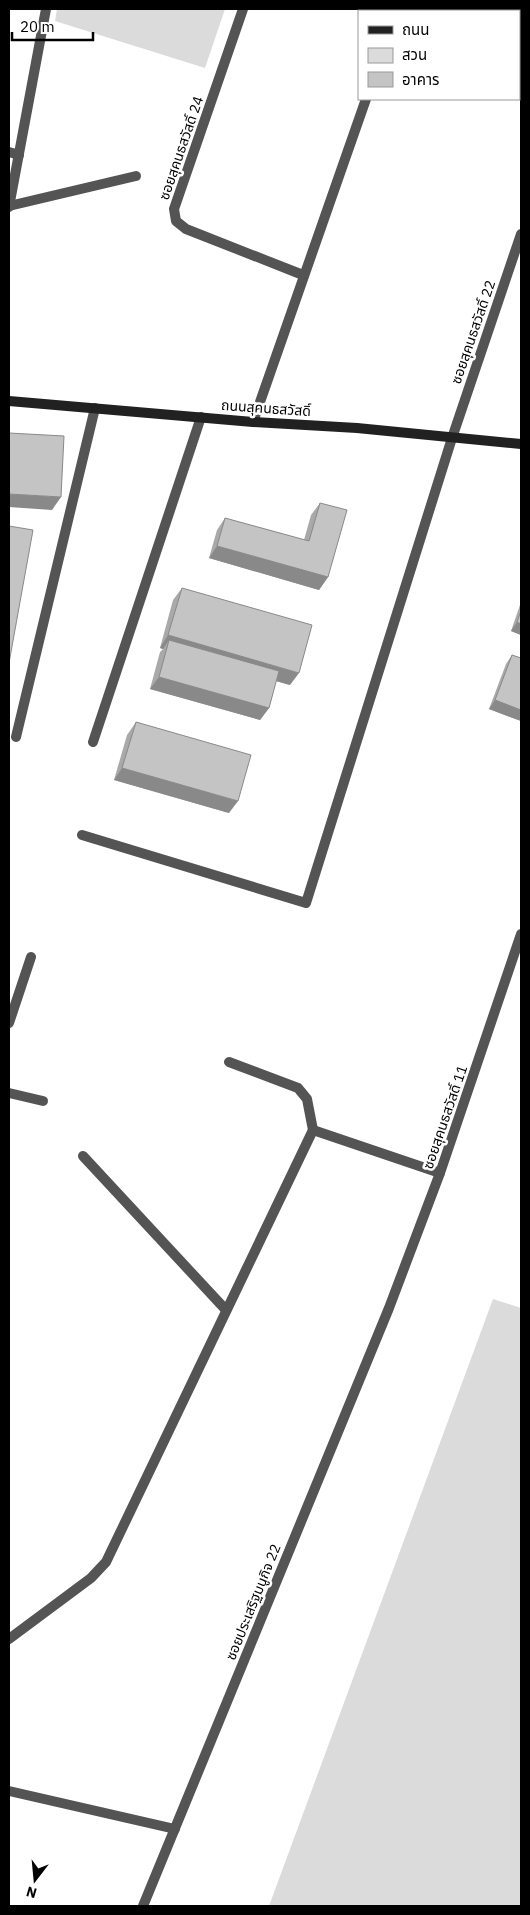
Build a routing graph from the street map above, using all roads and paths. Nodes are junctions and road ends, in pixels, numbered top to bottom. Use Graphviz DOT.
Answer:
graph roads {
  1 [pos="46,9"];
  2 [pos="243,9"];
  3 [pos="366,100"];
  4 [pos="14,153"];
  5 [pos="136,176"];
  6 [pos="9,206"];
  7 [pos="521,234"];
  8 [pos="303,276"];
  9 [pos="9,401"];
  10 [pos="95,408"];
  11 [pos="201,417"];
  12 [pos="253,422"];
  13 [pos="452,438"];
  14 [pos="521,444"];
  15 [pos="16,736"];
  16 [pos="93,742"];
  17 [pos="82,835"];
  18 [pos="521,934"];
  19 [pos="31,957"];
  20 [pos="9,1023"];
  21 [pos="229,1062"];
  22 [pos="9,1093"];
  23 [pos="43,1101"];
  24 [pos="313,1130"];
  25 [pos="83,1156"];
  26 [pos="440,1173"];
  27 [pos="389,1308"];
  28 [pos="226,1310"];
  29 [pos="9,1639"];
  30 [pos="9,1791"];
  31 [pos="175,1829"];
  32 [pos="143,1906"];
  1 -- 4 [label="street"];
  2 -- 8 [label="street, ซอยสุคนธสวัสดิ์ 24"];
  3 -- 8 [label="street"];
  4 -- 6 [label="street"];
  5 -- 6 [label="street"];
  7 -- 13 [label="street, ซอยสุคนธสวัสดิ์ 22"];
  8 -- 12 [label="street"];
  9 -- 10 [label="main road, ถนนสุคนธสวัสดิ์"];
  10 -- 11 [label="main road, ถนนสุคนธสวัสดิ์"];
  10 -- 15 [label="street"];
  11 -- 12 [label="main road, ถนนสุคนธสวัสดิ์"];
  11 -- 16 [label="street"];
  12 -- 13 [label="main road, ถนนสุคนธสวัสดิ์"];
  13 -- 14 [label="main road, ถนนสุคนธสวัสดิ์"];
  13 -- 17 [label="street, ซอยสุคนธสวัสดิ์ 22"];
  18 -- 26 [label="street, ซอยสุคนธสวัสดิ์ 11"];
  19 -- 20 [label="street"];
  21 -- 24 [label="street"];
  22 -- 23 [label="street"];
  24 -- 26 [label="street"];
  24 -- 28 [label="street"];
  25 -- 28 [label="street"];
  26 -- 27 [label="street, ซอยสุคนธสวัสดิ์ 11"];
  27 -- 31 [label="street, ซอยประเสริฐมนูกิจ 22"];
  28 -- 29 [label="street"];
  30 -- 31 [label="street"];
  31 -- 32 [label="street, ซอยประเสริฐมนูกิจ 22"];
}
